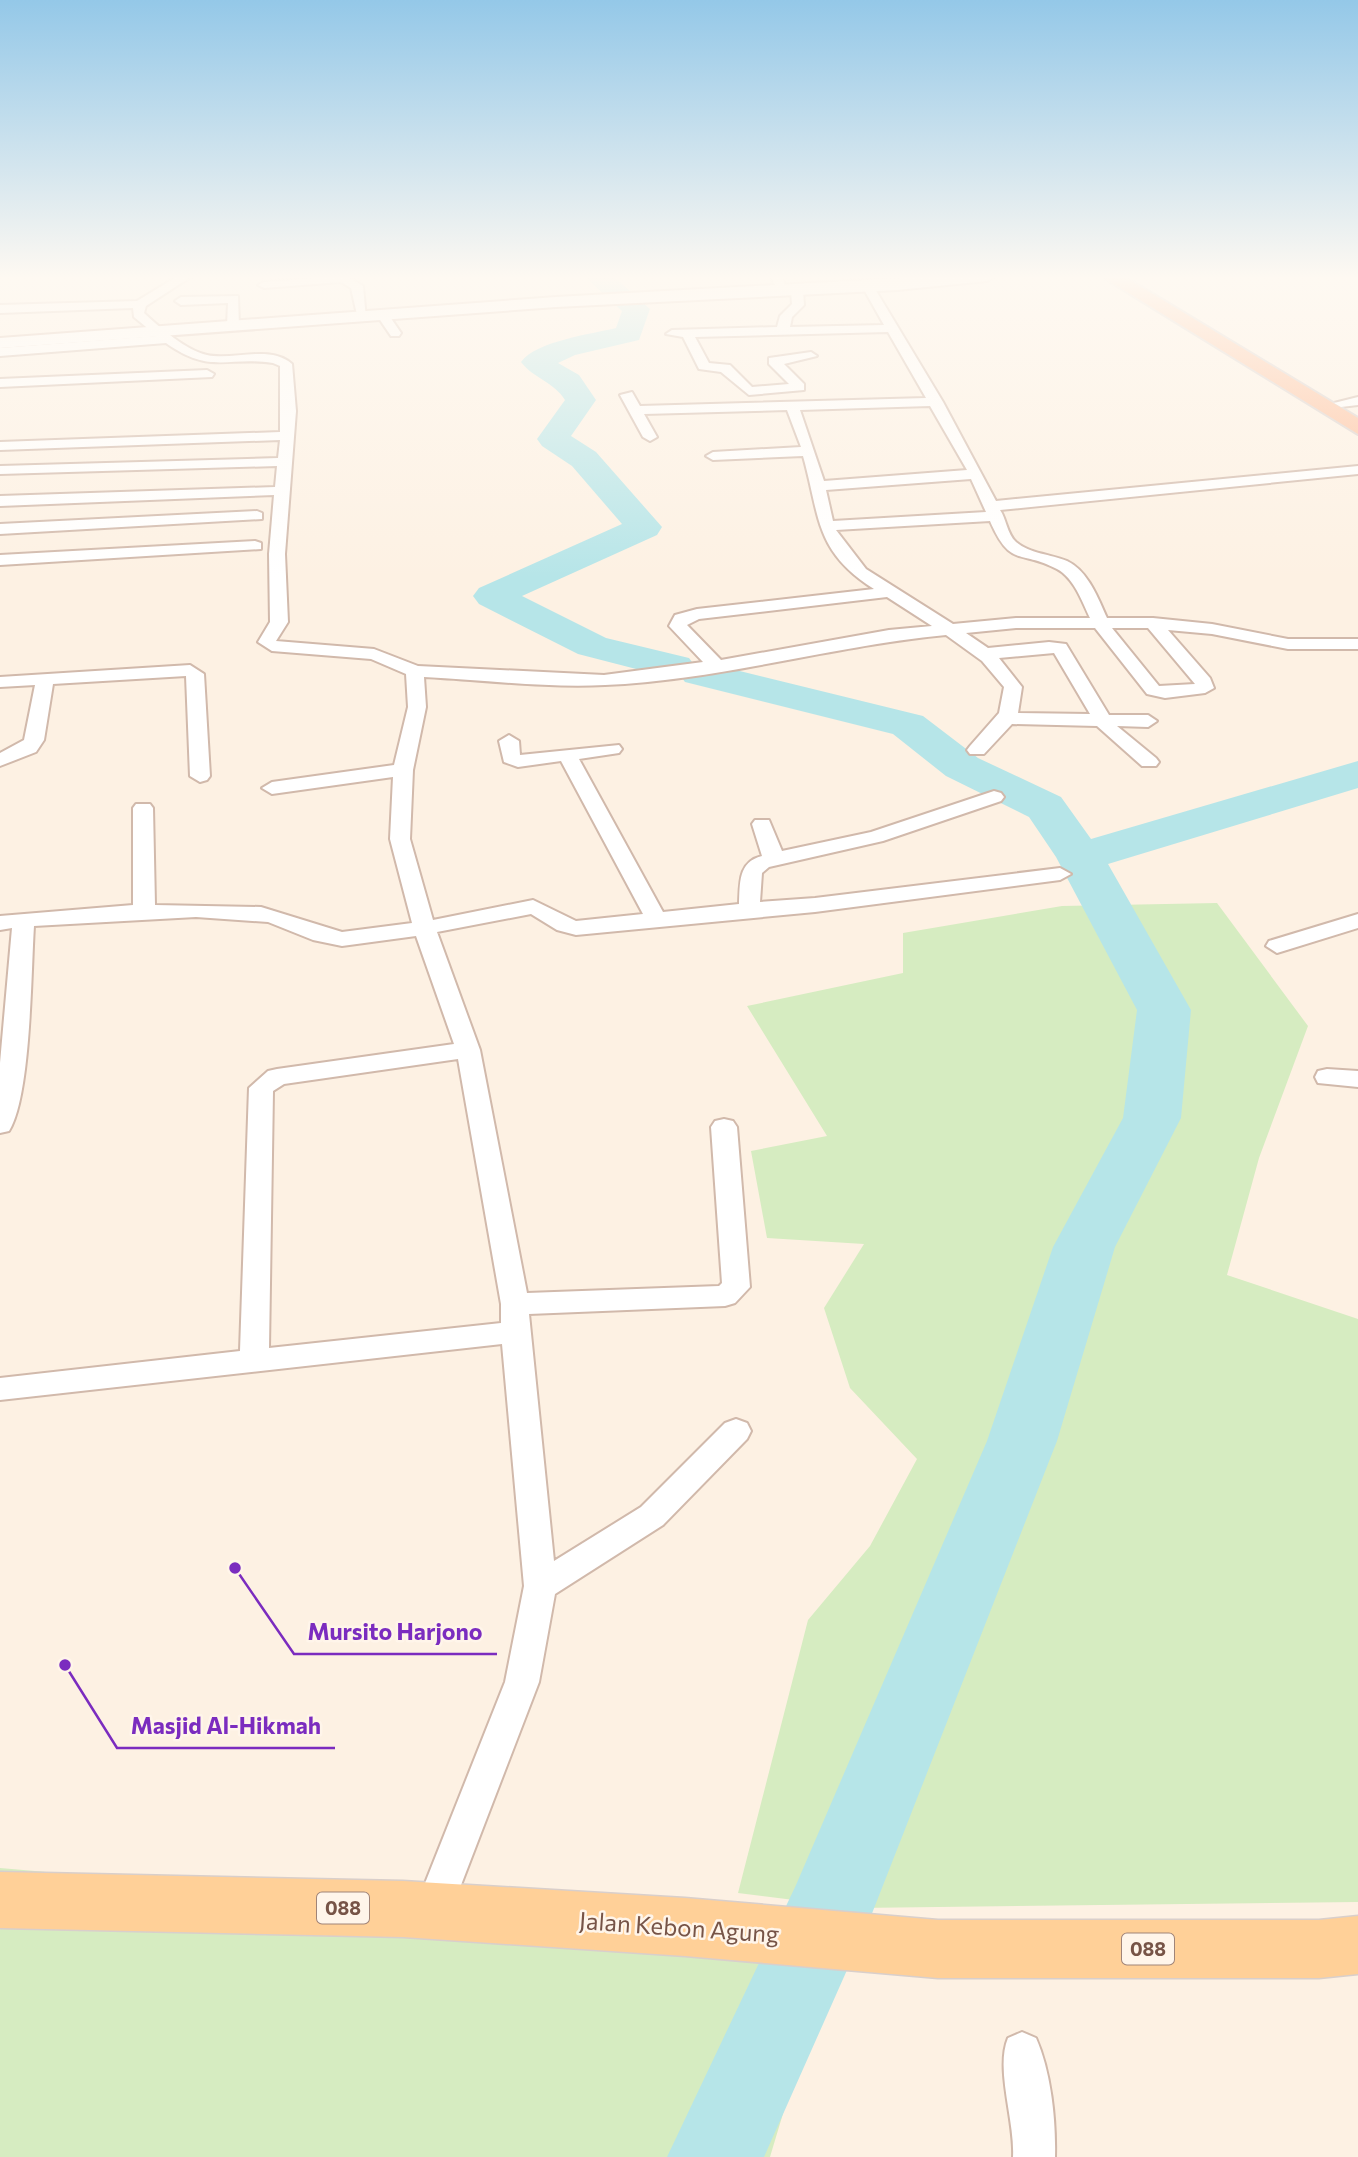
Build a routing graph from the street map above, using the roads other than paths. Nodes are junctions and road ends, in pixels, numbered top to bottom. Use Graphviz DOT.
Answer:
graph roads {
  1 [pos="20,377"];
  2 [pos="287,377"];
  3 [pos="734,377"];
  4 [pos="789,377"];
  5 [pos="922,377"];
  6 [pos="1275,377"];
  7 [pos="1301,377"];
  8 [pos="0,383"];
  9 [pos="627,395"];
  10 [pos="936,402"];
  11 [pos="792,406"];
  12 [pos="1352,406"];
  13 [pos="636,410"];
  14 [pos="1358,427"];
  15 [pos="650,438"];
  16 [pos="77,443"];
  17 [pos="0,446"];
  18 [pos="808,451"];
  19 [pos="713,456"];
  20 [pos="279,462"];
  21 [pos="70,467"];
  22 [pos="0,470"];
  23 [pos="1358,470"];
  24 [pos="976,474"];
  25 [pos="818,486"];
  26 [pos="0,501"];
  27 [pos="46,502"];
  28 [pos="994,511"];
  29 [pos="71,512"];
  30 [pos="825,526"];
  31 [pos="0,529"];
  32 [pos="42,558"];
  33 [pos="0,560"];
  34 [pos="891,592"];
  35 [pos="1102,623"];
  36 [pos="1153,623"];
  37 [pos="948,628"];
  38 [pos="1358,644"];
  39 [pos="982,654"];
  40 [pos="717,666"];
  41 [pos="415,671"];
  42 [pos="45,679"];
  43 [pos="0,682"];
  44 [pos="1006,718"];
  45 [pos="1102,719"];
  46 [pos="1148,720"];
  47 [pos="509,741"];
  48 [pos="612,749"];
  49 [pos="977,750"];
  50 [pos="568,756"];
  51 [pos="0,760"];
  52 [pos="1149,762"];
  53 [pos="403,770"];
  54 [pos="200,776"];
  55 [pos="272,788"];
  56 [pos="993,797"];
  57 [pos="143,808"];
  58 [pos="762,824"];
  59 [pos="774,859"];
  60 [pos="1060,873"];
  61 [pos="749,909"];
  62 [pos="144,913"];
  63 [pos="24,920"];
  64 [pos="657,920"];
  65 [pos="1358,921"];
  66 [pos="0,923"];
  67 [pos="424,928"];
  68 [pos="1277,946"];
  69 [pos="468,1050"];
  70 [pos="1327,1077"];
  71 [pos="1358,1079"];
  72 [pos="0,1125"];
  73 [pos="724,1127"];
  74 [pos="515,1318"];
  75 [pos="254,1360"];
  76 [pos="0,1389"];
  77 [pos="736,1431"];
  78 [pos="540,1586"];
  79 [pos="0,1900"];
  80 [pos="433,1911"];
  81 [pos="1358,1945"];
  82 [pos="1022,2052"];
  83 [pos="1034,2157"];
  1 -- 8 [label="street"];
  2 -- 41 [label="street"];
  3 -- 4 [label="street"];
  5 -- 10 [label="street"];
  6 -- 14 [label="highway"];
  7 -- 12 [label="highway"];
  9 -- 13 [label="street"];
  10 -- 11 [label="street"];
  10 -- 24 [label="street"];
  11 -- 13 [label="street"];
  11 -- 18 [label="street"];
  13 -- 15 [label="street"];
  16 -- 17 [label="street"];
  16 -- 20 [label="street"];
  16 -- 21 [label="street"];
  18 -- 19 [label="street"];
  18 -- 25 [label="street"];
  20 -- 21 [label="street"];
  20 -- 29 [label="street"];
  21 -- 22 [label="street"];
  21 -- 27 [label="street"];
  21 -- 29 [label="street"];
  23 -- 28 [label="street"];
  24 -- 25 [label="street"];
  24 -- 28 [label="street"];
  25 -- 30 [label="street"];
  26 -- 27 [label="street"];
  27 -- 29 [label="street"];
  28 -- 30 [label="street"];
  28 -- 35 [label="street"];
  29 -- 31 [label="street"];
  29 -- 32 [label="street"];
  29 -- 32 [label="street"];
  30 -- 34 [label="street"];
  32 -- 33 [label="street"];
  34 -- 37 [label="street"];
  34 -- 40 [label="street"];
  35 -- 36 [label="street"];
  35 -- 36 [label="street"];
  35 -- 37 [label="street"];
  36 -- 38 [label="street"];
  37 -- 39 [label="street"];
  37 -- 40 [label="street"];
  39 -- 44 [label="street"];
  39 -- 45 [label="street"];
  40 -- 41 [label="street"];
  41 -- 53 [label="street"];
  42 -- 43 [label="street"];
  42 -- 51 [label="street"];
  42 -- 54 [label="street"];
  44 -- 45 [label="street"];
  44 -- 49 [label="street"];
  45 -- 46 [label="street"];
  45 -- 52 [label="street"];
  47 -- 50 [label="street"];
  48 -- 50 [label="street"];
  50 -- 64 [label="street"];
  53 -- 55 [label="street"];
  53 -- 67 [label="street"];
  56 -- 59 [label="street"];
  57 -- 62 [label="street"];
  58 -- 59 [label="street"];
  59 -- 61 [label="street"];
  60 -- 61 [label="street"];
  61 -- 64 [label="street"];
  62 -- 63 [label="street"];
  62 -- 67 [label="street"];
  63 -- 66 [label="street"];
  63 -- 72 [label="street"];
  64 -- 67 [label="street"];
  65 -- 68 [label="street"];
  67 -- 69 [label="street"];
  69 -- 74 [label="street"];
  69 -- 75 [label="street"];
  70 -- 71 [label="street"];
  73 -- 74 [label="street"];
  74 -- 75 [label="street"];
  74 -- 78 [label="street"];
  75 -- 76 [label="street"];
  77 -- 78 [label="street"];
  78 -- 80 [label="street"];
  79 -- 80 [label="main road, Jalan Kebon Agung / 088"];
  80 -- 81 [label="main road, Jalan Kebon Agung / 088"];
  82 -- 83 [label="street"];
}
